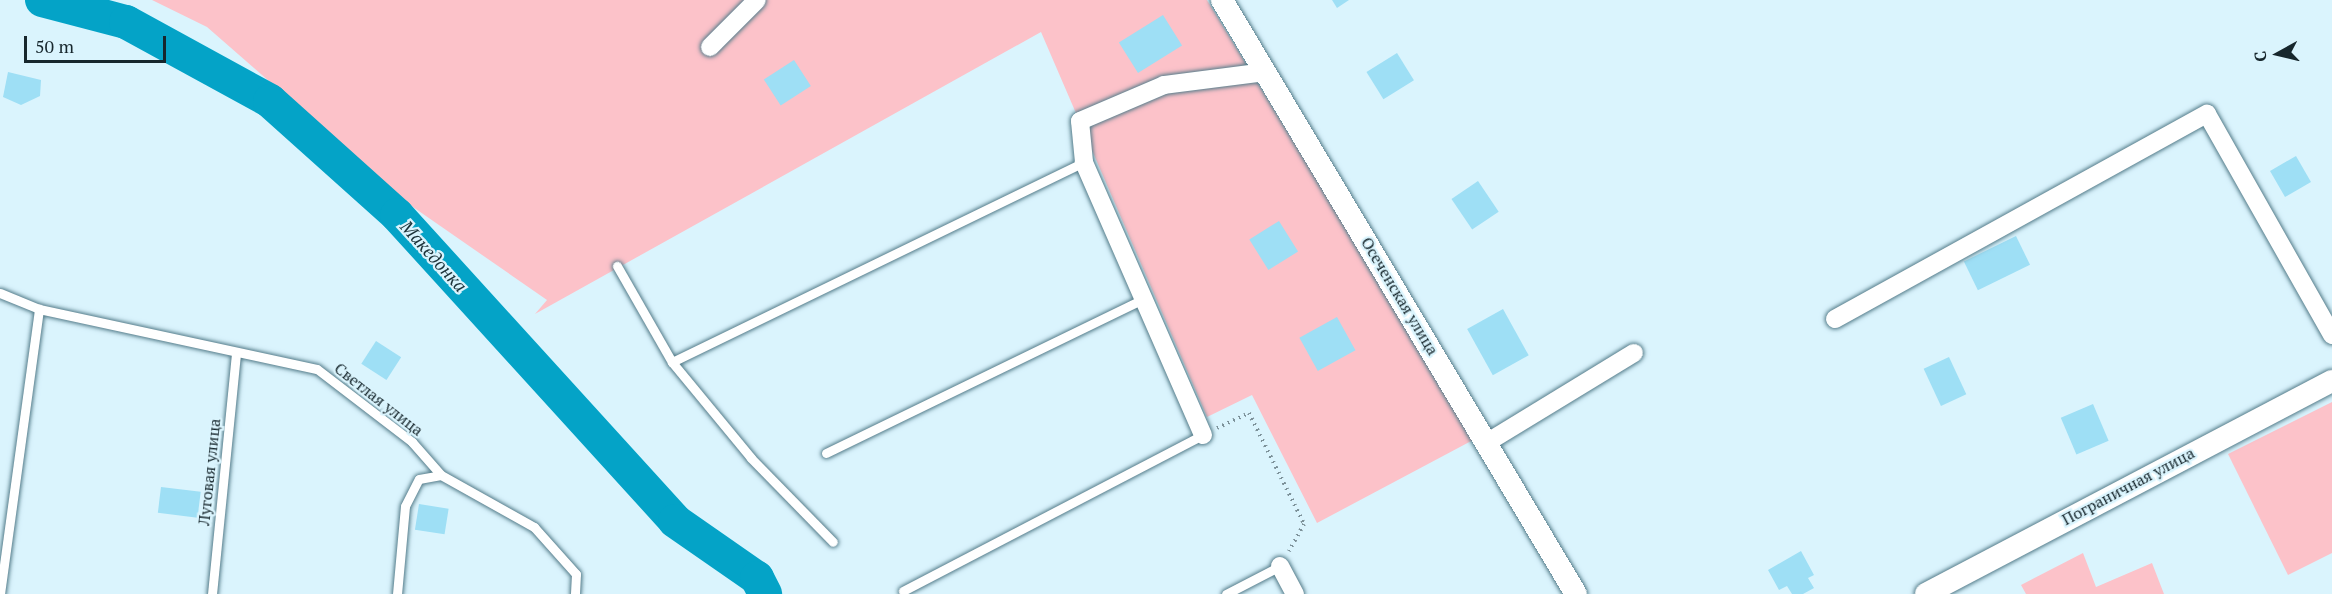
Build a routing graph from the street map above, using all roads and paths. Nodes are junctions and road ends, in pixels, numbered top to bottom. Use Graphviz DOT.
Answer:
graph roads {
  1 [pos="757,0"];
  2 [pos="1222,0"];
  3 [pos="710,47"];
  4 [pos="1266,72"];
  5 [pos="1084,162"];
  6 [pos="617,266"];
  7 [pos="0,293"];
  8 [pos="1143,299"];
  9 [pos="39,309"];
  10 [pos="1835,318"];
  11 [pos="2332,335"];
  12 [pos="236,352"];
  13 [pos="1634,353"];
  14 [pos="672,363"];
  15 [pos="2332,381"];
  16 [pos="1203,435"];
  17 [pos="1488,442"];
  18 [pos="826,453"];
  19 [pos="441,475"];
  20 [pos="833,542"];
  21 [pos="1280,566"];
  22 [pos="903,591"];
  23 [pos="0,594"];
  24 [pos="212,594"];
  25 [pos="397,594"];
  26 [pos="575,594"];
  27 [pos="1226,594"];
  28 [pos="1295,594"];
  29 [pos="1576,594"];
  30 [pos="1926,594"];
  1 -- 3 [label="street"];
  2 -- 4 [label="street, Осеченская улица"];
  4 -- 5 [label="street"];
  4 -- 17 [label="street, Осеченская улица"];
  5 -- 8 [label="street"];
  5 -- 14 [label="lane"];
  6 -- 14 [label="lane"];
  7 -- 9 [label="lane, Светлая улица"];
  8 -- 16 [label="street"];
  8 -- 18 [label="lane"];
  9 -- 12 [label="lane, Светлая улица"];
  9 -- 23 [label="lane"];
  10 -- 11 [label="street"];
  12 -- 19 [label="lane, Светлая улица"];
  12 -- 24 [label="lane, Луговая улица"];
  13 -- 17 [label="street"];
  14 -- 20 [label="lane"];
  15 -- 30 [label="street, Пограничная улица"];
  16 -- 21 [label="path"];
  16 -- 22 [label="lane"];
  17 -- 29 [label="street, Осеченская улица"];
  19 -- 25 [label="lane"];
  19 -- 26 [label="lane, Светлая улица"];
  21 -- 27 [label="lane"];
  21 -- 28 [label="street"];
}
